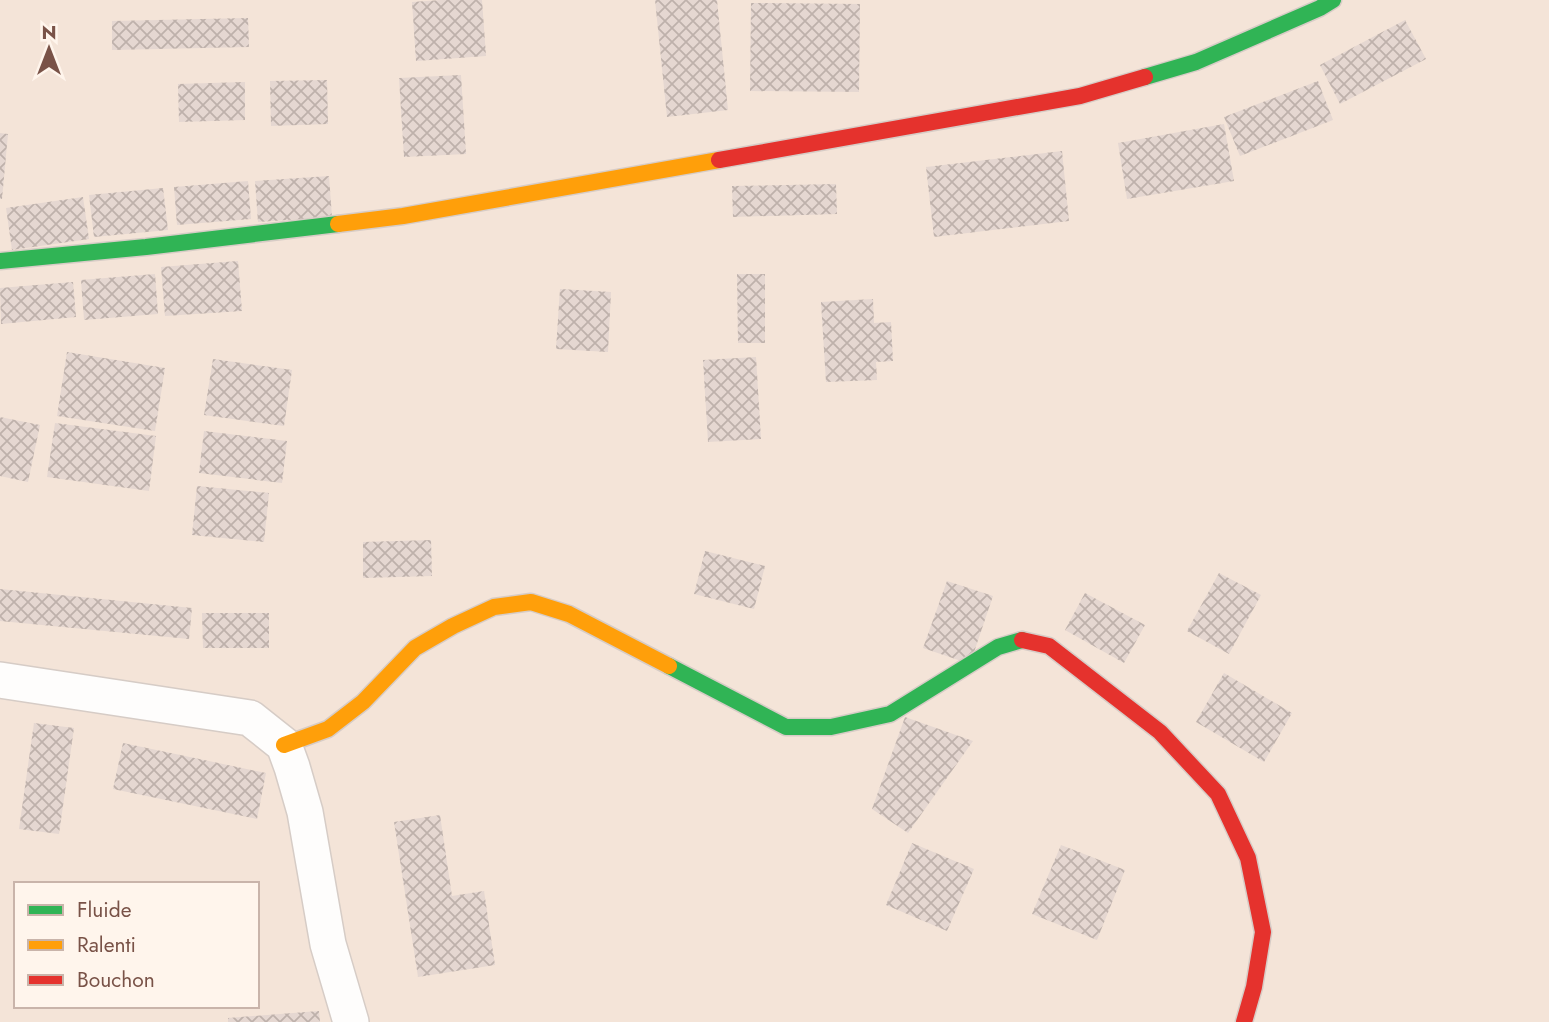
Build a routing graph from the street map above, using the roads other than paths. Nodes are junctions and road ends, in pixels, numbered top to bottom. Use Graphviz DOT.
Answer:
graph roads {
  1 [pos="1333,0"];
  2 [pos="0,261"];
  3 [pos="0,680"];
  4 [pos="284,746"];
  5 [pos="351,1022"];
  6 [pos="1244,1022"];
  1 -- 2 [label="street"];
  3 -- 4 [label="street"];
  4 -- 5 [label="street"];
  4 -- 6 [label="street"];
}
